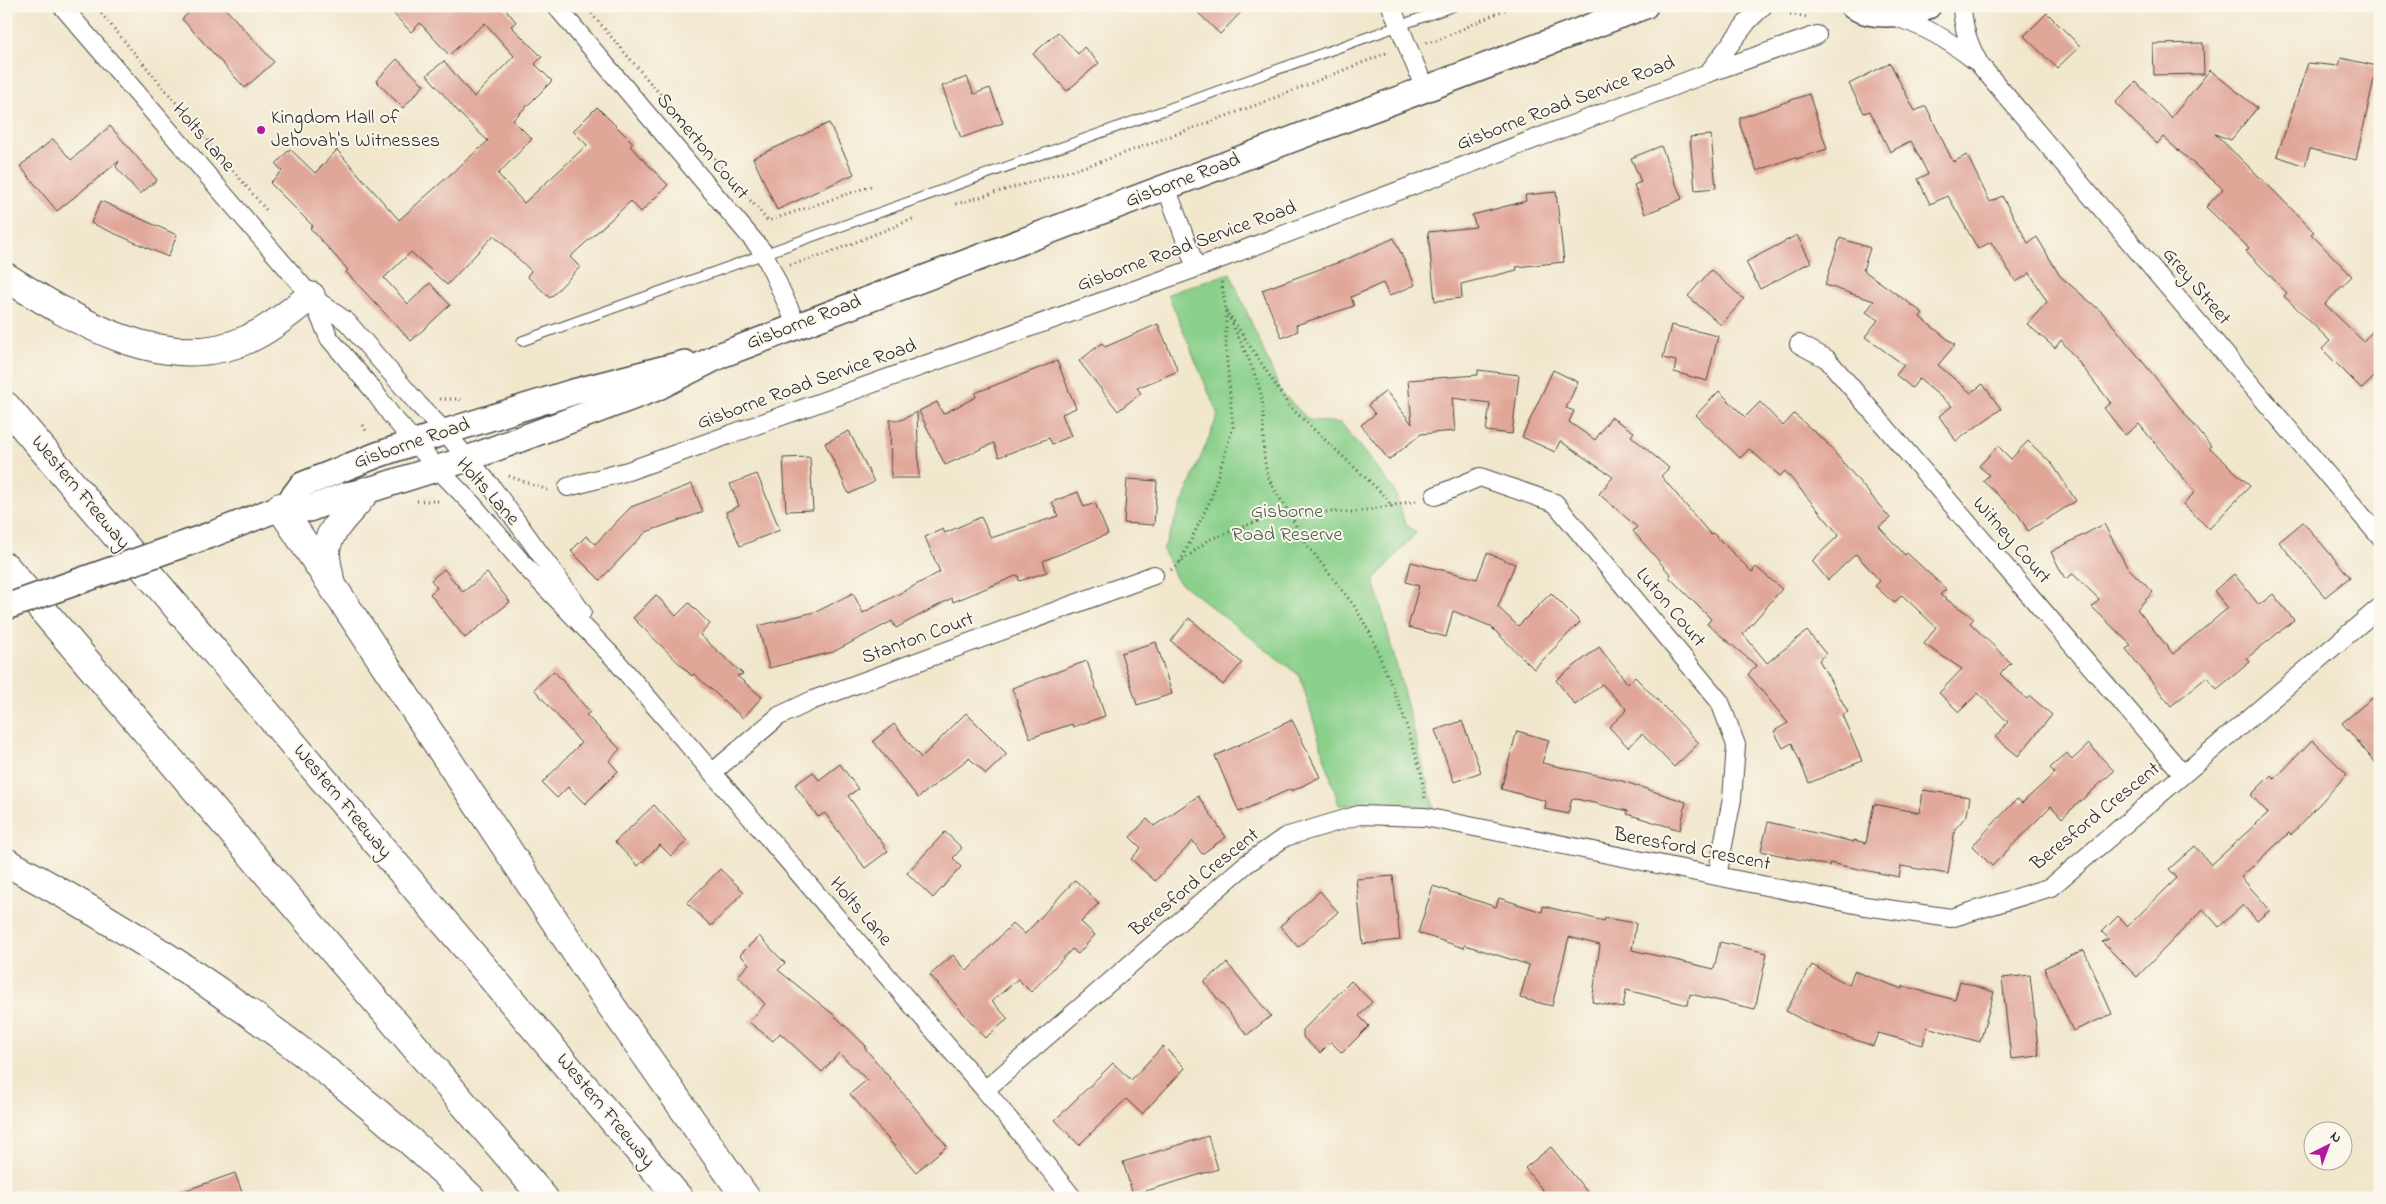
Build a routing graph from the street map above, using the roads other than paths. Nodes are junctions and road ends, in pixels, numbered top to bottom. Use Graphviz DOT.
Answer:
graph roads {
  1 [pos="62,6"];
  2 [pos="556,6"];
  3 [pos="1391,6"];
  4 [pos="1454,6"];
  5 [pos="1645,6"];
  6 [pos="1763,6"];
  7 [pos="1928,6"];
  8 [pos="1962,6"];
  9 [pos="1853,7"];
  10 [pos="1885,14"];
  11 [pos="1400,26"];
  12 [pos="1817,35"];
  13 [pos="1980,65"];
  14 [pos="1708,73"];
  15 [pos="1426,89"];
  16 [pos="1166,187"];
  17 [pos="764,254"];
  18 [pos="1196,268"];
  19 [pos="6,277"];
  20 [pos="311,296"];
  21 [pos="797,326"];
  22 [pos="522,341"];
  23 [pos="1799,344"];
  24 [pos="721,355"];
  25 [pos="6,406"];
  26 [pos="445,432"];
  27 [pos="414,442"];
  28 [pos="467,459"];
  29 [pos="438,469"];
  30 [pos="568,487"];
  31 [pos="366,491"];
  32 [pos="1435,496"];
  33 [pos="284,506"];
  34 [pos="2380,537"];
  35 [pos="6,567"];
  36 [pos="1154,575"];
  37 [pos="331,585"];
  38 [pos="2380,606"];
  39 [pos="6,608"];
  40 [pos="612,656"];
  41 [pos="713,772"];
  42 [pos="2183,774"];
  43 [pos="6,862"];
  44 [pos="1717,876"];
  45 [pos="985,1090"];
  46 [pos="471,1198"];
  47 [pos="544,1198"];
  48 [pos="679,1198"];
  49 [pos="746,1198"];
  50 [pos="1073,1198"];
  1 -- 20 [label="street, Holts Lane"];
  2 -- 17 [label="street, Somerton Court"];
  3 -- 11 [label="street"];
  4 -- 11 [label="lane"];
  5 -- 15 [label="main road, Gisborne Road"];
  6 -- 14 [label="street"];
  7 -- 10 [label="main road"];
  8 -- 13 [label="street, Grey Street"];
  9 -- 10 [label="main road"];
  10 -- 13 [label="street, Grey Street"];
  11 -- 15 [label="street"];
  11 -- 17 [label="lane"];
  12 -- 14 [label="street, Gisborne Road Service Road"];
  13 -- 34 [label="street, Grey Street"];
  14 -- 18 [label="street, Gisborne Road Service Road"];
  15 -- 16 [label="main road, Gisborne Road"];
  16 -- 18 [label="street"];
  16 -- 21 [label="main road, Gisborne Road"];
  17 -- 21 [label="street, Somerton Court"];
  17 -- 22 [label="lane"];
  18 -- 30 [label="street, Gisborne Road Service Road"];
  19 -- 20 [label="highway"];
  20 -- 26 [label="street, Holts Lane"];
  20 -- 27 [label="street, Holts Lane"];
  21 -- 24 [label="main road, Gisborne Road"];
  23 -- 42 [label="street, Witney Court"];
  24 -- 26 [label="main road, Gisborne Road"];
  24 -- 28 [label="main road, Gisborne Road"];
  25 -- 48 [label="highway, Western Freeway"];
  26 -- 27 [label="main road, Gisborne Road"];
  26 -- 28 [label="street, Holts Lane"];
  27 -- 29 [label="street, Holts Lane"];
  27 -- 33 [label="main road, Gisborne Road"];
  28 -- 29 [label="main road, Gisborne Road"];
  28 -- 40 [label="street, Holts Lane"];
  29 -- 31 [label="main road, Gisborne Road"];
  29 -- 40 [label="street, Holts Lane"];
  31 -- 33 [label="main road, Gisborne Road"];
  31 -- 37 [label="highway"];
  32 -- 44 [label="street, Luton Court"];
  33 -- 37 [label="highway"];
  33 -- 39 [label="main road, Gisborne Road, bridge"];
  35 -- 47 [label="highway"];
  36 -- 41 [label="street, Stanton Court"];
  37 -- 49 [label="highway"];
  38 -- 42 [label="street, Beresford Crescent"];
  40 -- 41 [label="street, Holts Lane"];
  41 -- 45 [label="street, Holts Lane"];
  42 -- 44 [label="street, Beresford Crescent"];
  43 -- 46 [label="highway"];
  44 -- 45 [label="street, Beresford Crescent"];
  45 -- 50 [label="street, Holts Lane"];
}
